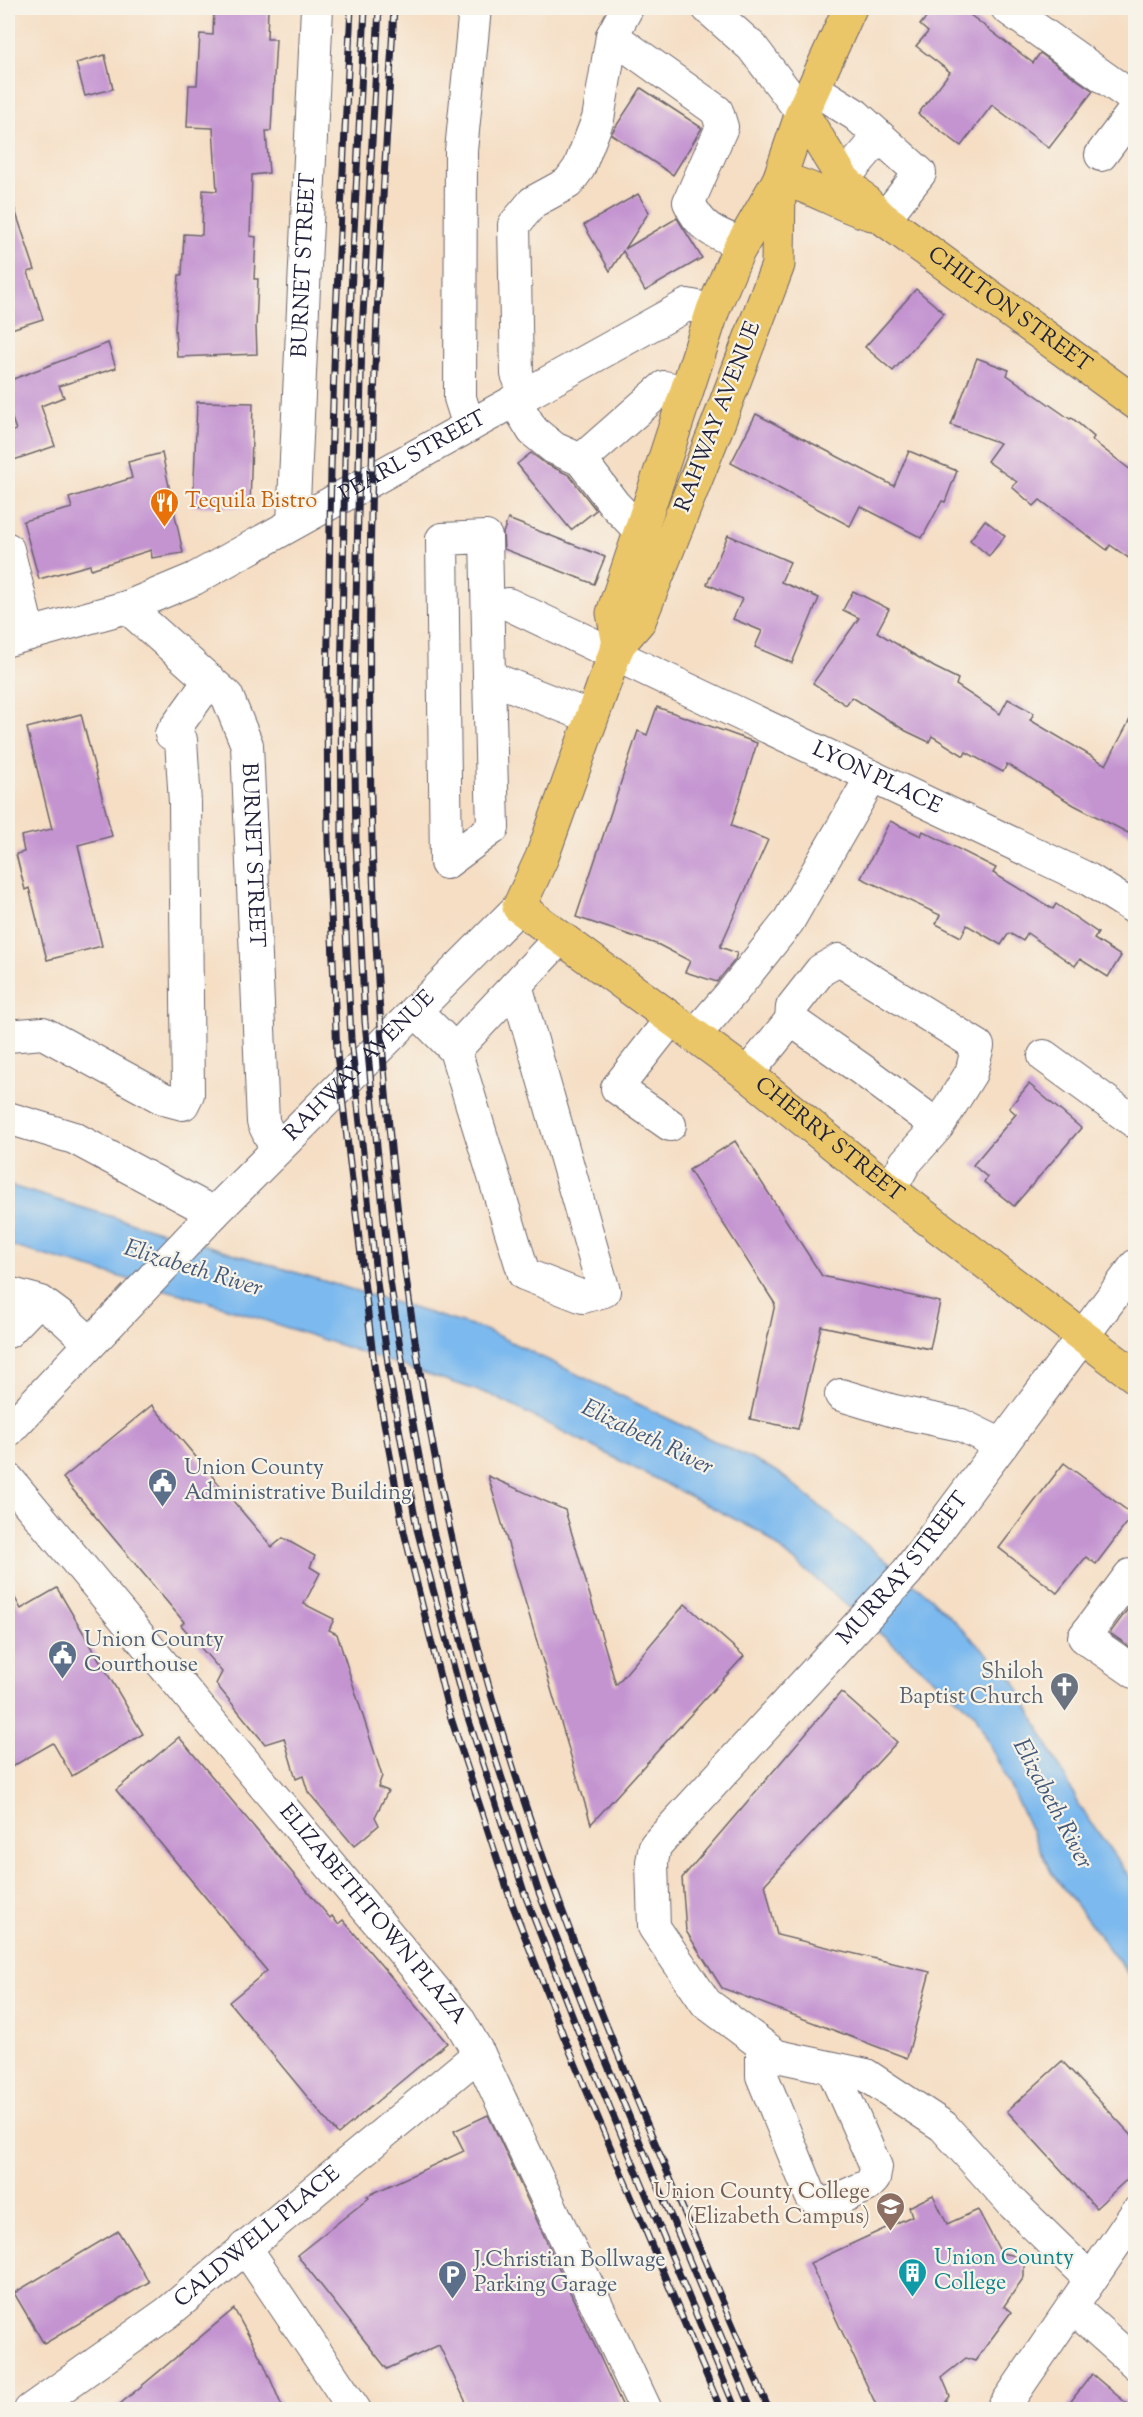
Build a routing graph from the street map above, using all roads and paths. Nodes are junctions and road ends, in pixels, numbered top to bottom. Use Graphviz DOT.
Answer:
graph roads {
  1 [pos="317,8"];
  2 [pos="475,8"];
  3 [pos="627,8"];
  4 [pos="708,8"];
  5 [pos="850,8"];
  6 [pos="1007,8"];
  7 [pos="612,36"];
  8 [pos="808,100"];
  9 [pos="1136,100"];
  10 [pos="1136,108"];
  11 [pos="879,137"];
  12 [pos="1101,155"];
  13 [pos="779,180"];
  14 [pos="843,180"];
  15 [pos="883,218"];
  16 [pos="742,244"];
  17 [pos="712,310"];
  18 [pos="687,392"];
  19 [pos="520,397"];
  20 [pos="1136,403"];
  21 [pos="469,426"];
  22 [pos="705,455"];
  23 [pos="581,460"];
  24 [pos="293,523"];
  25 [pos="641,532"];
  26 [pos="8,549"];
  27 [pos="508,604"];
  28 [pos="127,606"];
  29 [pos="18,637"];
  30 [pos="617,649"];
  31 [pos="489,677"];
  32 [pos="210,680"];
  33 [pos="591,717"];
  34 [pos="872,776"];
  35 [pos="519,907"];
  36 [pos="1136,909"];
  37 [pos="560,938"];
  38 [pos="516,984"];
  39 [pos="415,1010"];
  40 [pos="790,1020"];
  41 [pos="683,1027"];
  42 [pos="8,1036"];
  43 [pos="455,1050"];
  44 [pos="1044,1056"];
  45 [pos="747,1074"];
  46 [pos="8,1118"];
  47 [pos="1136,1123"];
  48 [pos="670,1125"];
  49 [pos="938,1126"];
  50 [pos="276,1149"];
  51 [pos="890,1190"];
  52 [pos="214,1212"];
  53 [pos="1136,1265"];
  54 [pos="8,1293"];
  55 [pos="38,1302"];
  56 [pos="8,1332"];
  57 [pos="1083,1338"];
  58 [pos="90,1343"];
  59 [pos="1136,1377"];
  60 [pos="842,1395"];
  61 [pos="8,1431"];
  62 [pos="1002,1445"];
  63 [pos="8,1479"];
  64 [pos="1130,1575"];
  65 [pos="1136,1673"];
  66 [pos="762,2045"];
  67 [pos="479,2054"];
  68 [pos="832,2068"];
  69 [pos="1136,2213"];
  70 [pos="245,2247"];
  71 [pos="1090,2279"];
  72 [pos="1072,2307"];
  73 [pos="1136,2364"];
  74 [pos="30,2409"];
  75 [pos="355,2409"];
  76 [pos="646,2409"];
  77 [pos="1002,2409"];
  1 -- 24 [label="street, BURNET STREET"];
  2 -- 21 [label="street"];
  3 -- 7 [label="street"];
  4 -- 8 [label="street"];
  5 -- 8 [label="main road, RAHWAY AVENUE"];
  6 -- 9 [label="street"];
  7 -- 16 [label="street"];
  7 -- 19 [label="street"];
  8 -- 11 [label="street"];
  8 -- 13 [label="main road, RAHWAY AVENUE"];
  8 -- 14 [label="main road, CHILTON STREET"];
  10 -- 12 [label="street"];
  11 -- 14 [label="street"];
  11 -- 15 [label="street"];
  13 -- 15 [label="main road, CHILTON STREET"];
  13 -- 16 [label="main road, RAHWAY AVENUE"];
  13 -- 22 [label="main road, RAHWAY AVENUE"];
  14 -- 15 [label="main road, CHILTON STREET"];
  15 -- 20 [label="main road, CHILTON STREET"];
  16 -- 17 [label="main road, RAHWAY AVENUE"];
  17 -- 18 [label="main road, RAHWAY AVENUE"];
  17 -- 19 [label="street, PEARL STREET"];
  17 -- 22 [label="main road"];
  18 -- 23 [label="street"];
  18 -- 25 [label="main road, RAHWAY AVENUE"];
  19 -- 21 [label="street, PEARL STREET"];
  19 -- 23 [label="street"];
  21 -- 24 [label="street, PEARL STREET"];
  22 -- 30 [label="main road, RAHWAY AVENUE"];
  23 -- 25 [label="street"];
  24 -- 28 [label="street, PEARL STREET"];
  25 -- 30 [label="main road, RAHWAY AVENUE"];
  26 -- 29 [label="street"];
  27 -- 30 [label="street, LYON PLACE"];
  28 -- 29 [label="street, PEARL STREET"];
  28 -- 32 [label="street, BURNET STREET"];
  30 -- 33 [label="main road, RAHWAY AVENUE"];
  30 -- 34 [label="street, LYON PLACE"];
  31 -- 31 [label="street"];
  31 -- 33 [label="street"];
  32 -- 42 [label="street"];
  32 -- 50 [label="street, BURNET STREET"];
  33 -- 35 [label="main road, RAHWAY AVENUE"];
  34 -- 36 [label="street, LYON PLACE"];
  34 -- 41 [label="street"];
  35 -- 37 [label="main road, CHERRY STREET"];
  35 -- 39 [label="street, RAHWAY AVENUE"];
  37 -- 38 [label="street"];
  37 -- 41 [label="main road, CHERRY STREET"];
  38 -- 43 [label="street"];
  38 -- 43 [label="street"];
  39 -- 43 [label="street"];
  39 -- 50 [label="street, RAHWAY AVENUE"];
  40 -- 45 [label="street"];
  40 -- 49 [label="street"];
  40 -- 49 [label="street"];
  41 -- 45 [label="main road, CHERRY STREET"];
  41 -- 48 [label="street"];
  44 -- 47 [label="street"];
  45 -- 51 [label="main road, CHERRY STREET"];
  46 -- 52 [label="street"];
  49 -- 51 [label="street"];
  50 -- 52 [label="street, RAHWAY AVENUE"];
  51 -- 57 [label="main road, CHERRY STREET"];
  52 -- 58 [label="street, RAHWAY AVENUE"];
  53 -- 57 [label="street, MURRAY STREET"];
  54 -- 55 [label="street"];
  55 -- 56 [label="street"];
  55 -- 58 [label="street"];
  57 -- 59 [label="main road, CHERRY STREET"];
  57 -- 62 [label="street, MURRAY STREET"];
  58 -- 61 [label="street, RAHWAY AVENUE"];
  60 -- 62 [label="street"];
  62 -- 66 [label="street, MURRAY STREET"];
  63 -- 67 [label="street, ELIZABETHTOWN PLAZA"];
  64 -- 65 [label="street"];
  66 -- 68 [label="street"];
  66 -- 68 [label="street"];
  67 -- 70 [label="street, CALDWELL PLACE"];
  67 -- 76 [label="street, ELIZABETHTOWN PLAZA"];
  68 -- 71 [label="street"];
  69 -- 71 [label="street"];
  70 -- 74 [label="street, CALDWELL PLACE"];
  70 -- 75 [label="street"];
  71 -- 72 [label="street"];
  72 -- 73 [label="street"];
  72 -- 77 [label="street"];
}
